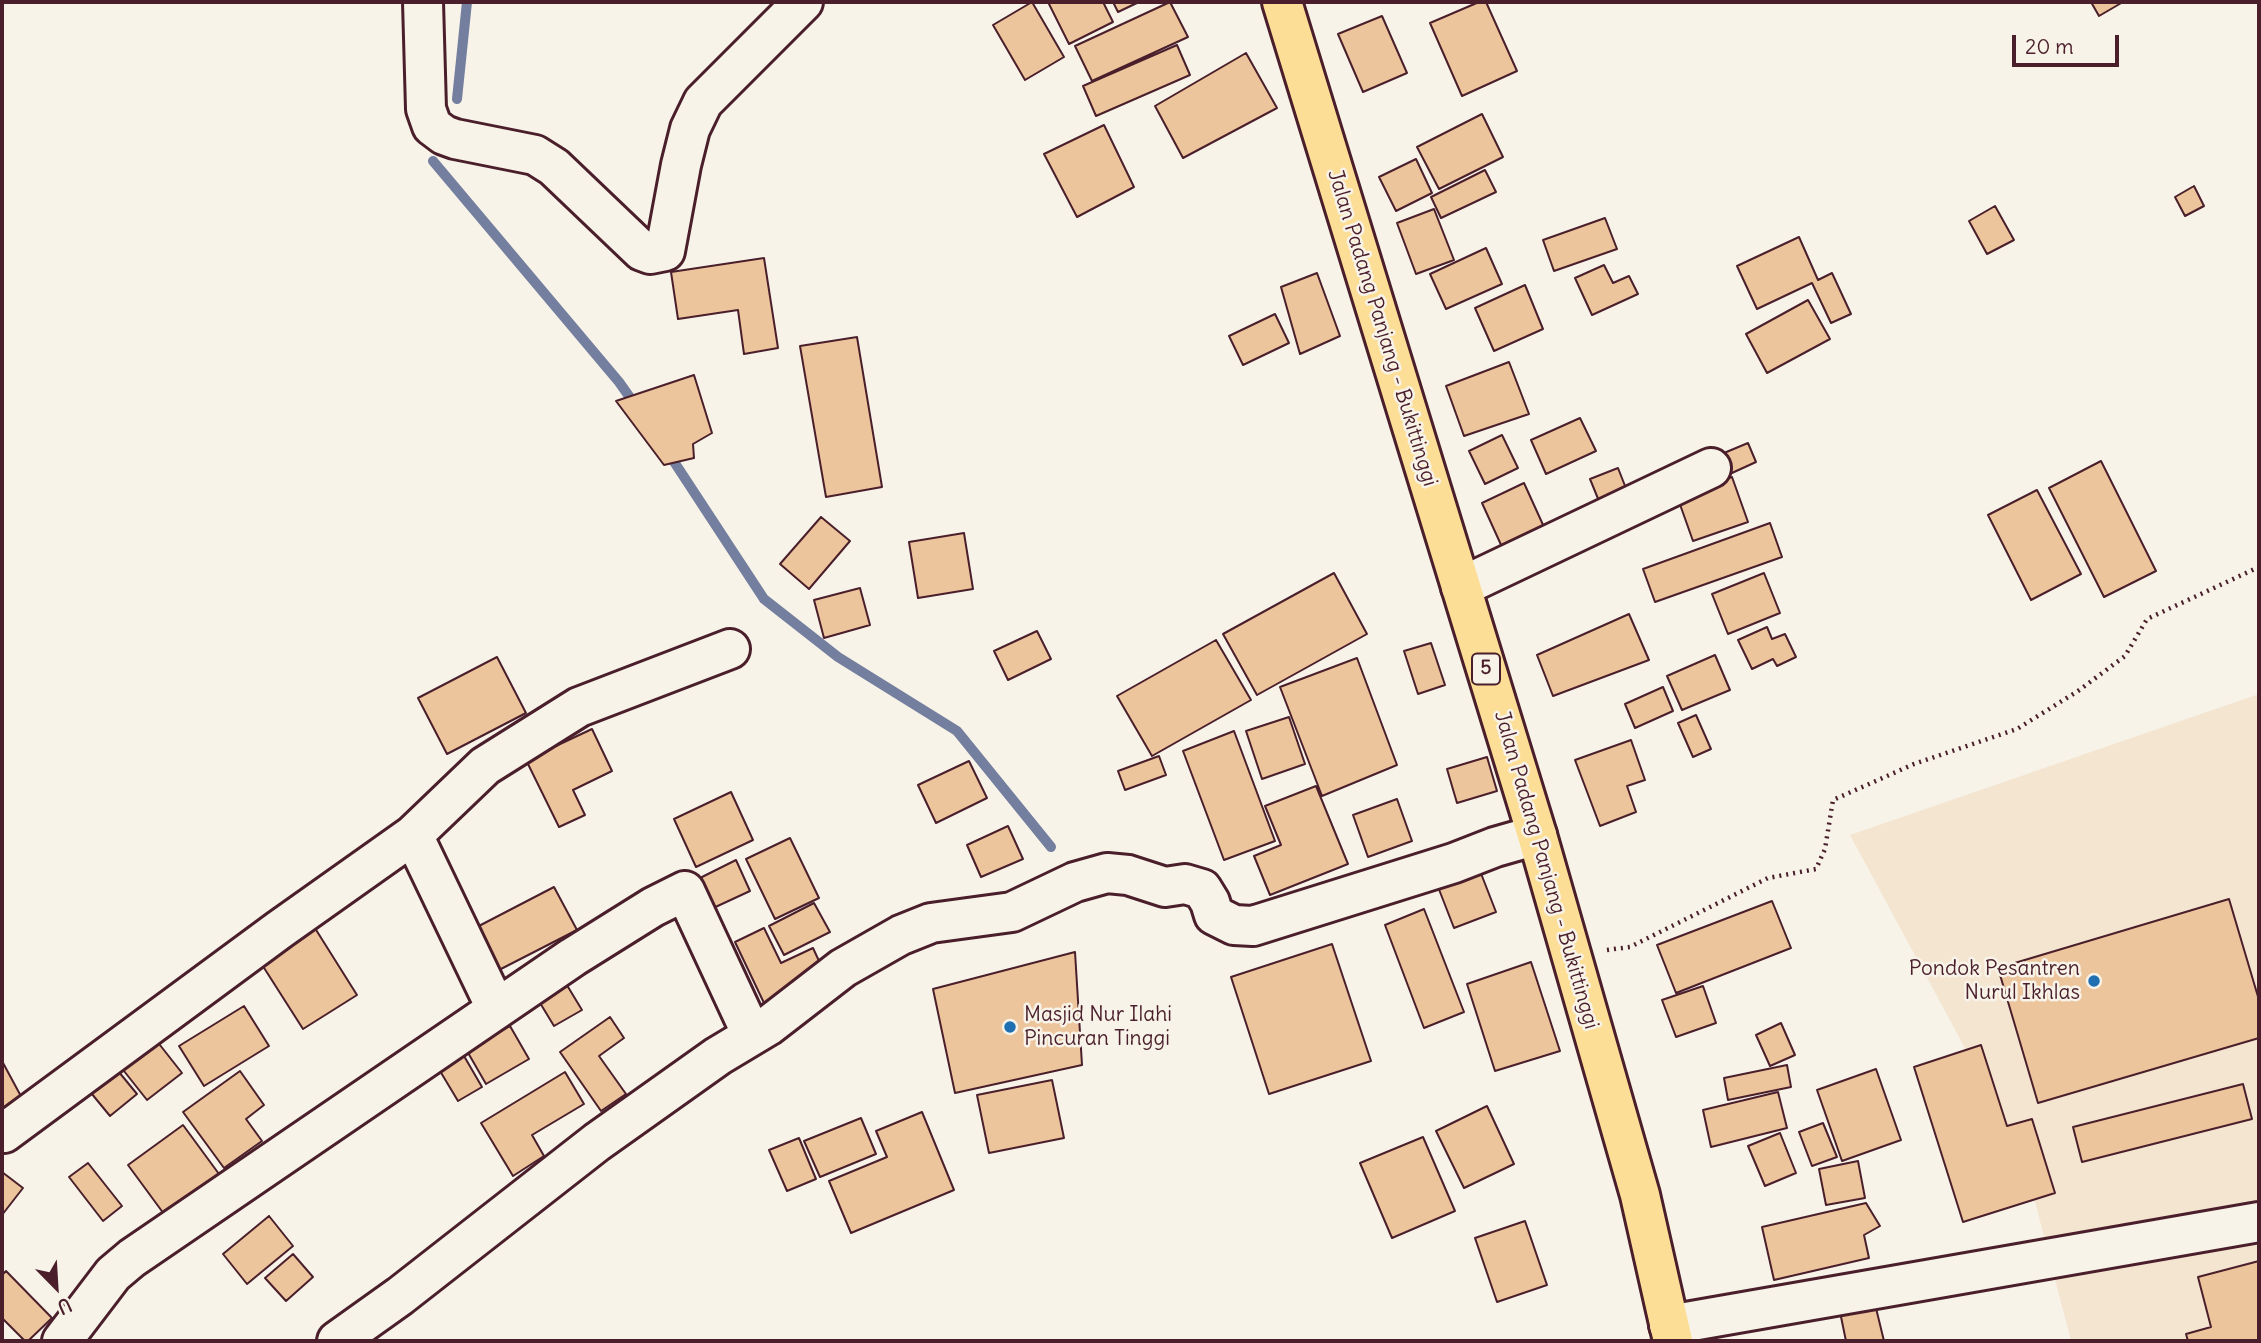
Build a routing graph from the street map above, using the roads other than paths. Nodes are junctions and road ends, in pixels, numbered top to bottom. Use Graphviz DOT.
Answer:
graph roads {
  1 [pos="423,2"];
  2 [pos="803,2"];
  3 [pos="1282,2"];
  4 [pos="1711,468"];
  5 [pos="1461,587"];
  6 [pos="730,649"];
  7 [pos="413,835"];
  8 [pos="1537,835"];
  9 [pos="496,1008"];
  10 [pos="752,1035"];
  11 [pos="4,1133"];
  12 [pos="2259,1222"];
  13 [pos="1671,1333"];
  14 [pos="62,1341"];
  15 [pos="337,1341"];
  1 -- 2 [label="street"];
  3 -- 5 [label="highway, Jalan Padang Panjang - Bukittinggi / 5"];
  4 -- 5 [label="street"];
  5 -- 8 [label="highway, Jalan Padang Panjang - Bukittinggi / 5"];
  6 -- 7 [label="street"];
  7 -- 9 [label="street"];
  7 -- 11 [label="street"];
  8 -- 10 [label="street"];
  8 -- 13 [label="highway, Jalan Padang Panjang - Bukittinggi / 5"];
  9 -- 10 [label="street"];
  9 -- 14 [label="street"];
  10 -- 15 [label="street"];
  12 -- 13 [label="street"];
}
